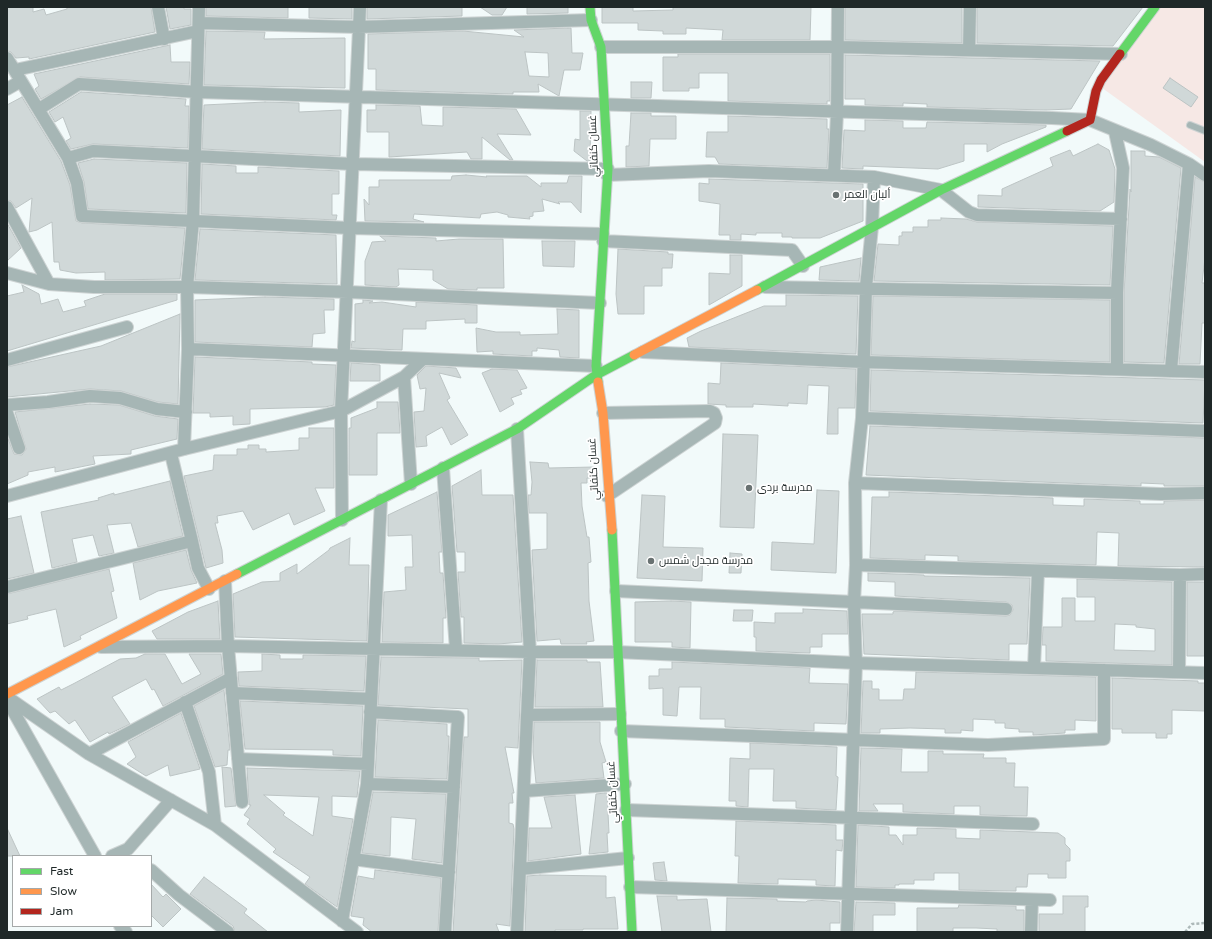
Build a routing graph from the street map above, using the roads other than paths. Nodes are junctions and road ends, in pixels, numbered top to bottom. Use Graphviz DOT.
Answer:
graph roads {
  1 [pos="158,7"];
  2 [pos="199,7"];
  3 [pos="360,7"];
  4 [pos="590,7"];
  5 [pos="838,7"];
  6 [pos="970,7"];
  7 [pos="1155,7"];
  8 [pos="591,20"];
  9 [pos="199,27"];
  10 [pos="358,27"];
  11 [pos="164,39"];
  12 [pos="601,47"];
  13 [pos="838,48"];
  14 [pos="970,50"];
  15 [pos="1121,54"];
  16 [pos="7,58"];
  17 [pos="18,75"];
  18 [pos="7,89"];
  19 [pos="197,92"];
  20 [pos="354,98"];
  21 [pos="605,104"];
  22 [pos="39,109"];
  23 [pos="837,113"];
  24 [pos="1090,120"];
  25 [pos="1190,125"];
  26 [pos="1205,131"];
  27 [pos="1115,132"];
  28 [pos="194,156"];
  29 [pos="68,158"];
  30 [pos="352,164"];
  31 [pos="1189,164"];
  32 [pos="608,172"];
  33 [pos="834,175"];
  34 [pos="1205,175"];
  35 [pos="874,177"];
  36 [pos="940,190"];
  37 [pos="7,207"];
  38 [pos="1121,219"];
  39 [pos="193,220"];
  40 [pos="872,226"];
  41 [pos="350,228"];
  42 [pos="603,237"];
  43 [pos="803,266"];
  44 [pos="7,273"];
  45 [pos="49,284"];
  46 [pos="187,287"];
  47 [pos="765,287"];
  48 [pos="866,288"];
  49 [pos="348,292"];
  50 [pos="1117,293"];
  51 [pos="600,303"];
  52 [pos="127,327"];
  53 [pos="188,349"];
  54 [pos="643,352"];
  55 [pos="344,357"];
  56 [pos="7,360"];
  57 [pos="422,360"];
  58 [pos="863,362"];
  59 [pos="1117,368"];
  60 [pos="1171,370"];
  61 [pos="596,371"];
  62 [pos="1205,372"];
  63 [pos="404,377"];
  64 [pos="7,405"];
  65 [pos="186,412"];
  66 [pos="341,412"];
  67 [pos="7,413"];
  68 [pos="603,413"];
  69 [pos="862,418"];
  70 [pos="517,429"];
  71 [pos="1205,431"];
  72 [pos="20,448"];
  73 [pos="184,450"];
  74 [pos="171,454"];
  75 [pos="443,468"];
  76 [pos="855,482"];
  77 [pos="411,484"];
  78 [pos="1205,493"];
  79 [pos="7,496"];
  80 [pos="608,496"];
  81 [pos="381,500"];
  82 [pos="342,520"];
  83 [pos="192,542"];
  84 [pos="856,565"];
  85 [pos="1038,571"];
  86 [pos="1205,574"];
  87 [pos="1180,575"];
  88 [pos="225,581"];
  89 [pos="7,587"];
  90 [pos="209,589"];
  91 [pos="616,590"];
  92 [pos="854,602"];
  93 [pos="1006,609"];
  94 [pos="228,646"];
  95 [pos="100,647"];
  96 [pos="372,647"];
  97 [pos="456,650"];
  98 [pos="530,652"];
  99 [pos="617,652"];
  100 [pos="856,663"];
  101 [pos="1034,668"];
  102 [pos="1104,670"];
  103 [pos="1179,672"];
  104 [pos="1205,673"];
  105 [pos="231,678"];
  106 [pos="232,693"];
  107 [pos="7,694"];
  108 [pos="7,699"];
  109 [pos="371,699"];
  110 [pos="185,702"];
  111 [pos="370,712"];
  112 [pos="620,714"];
  113 [pos="528,715"];
  114 [pos="621,731"];
  115 [pos="853,739"];
  116 [pos="89,754"];
  117 [pos="238,759"];
  118 [pos="368,764"];
  119 [pos="367,784"];
  120 [pos="625,784"];
  121 [pos="454,787"];
  122 [pos="524,791"];
  123 [pos="171,800"];
  124 [pos="242,802"];
  125 [pos="626,810"];
  126 [pos="851,816"];
  127 [pos="1033,824"];
  128 [pos="215,825"];
  129 [pos="132,853"];
  130 [pos="94,855"];
  131 [pos="119,855"];
  132 [pos="628,858"];
  133 [pos="353,859"];
  134 [pos="520,869"];
  135 [pos="152,871"];
  136 [pos="449,872"];
  137 [pos="630,887"];
  138 [pos="848,895"];
  139 [pos="1032,900"];
  140 [pos="1050,900"];
  141 [pos="342,921"];
  142 [pos="228,932"];
  143 [pos="357,932"];
  144 [pos="445,932"];
  145 [pos="516,932"];
  146 [pos="632,932"];
  147 [pos="847,932"];
  148 [pos="1032,932"];
  1 -- 11 [label="street"];
  2 -- 9 [label="street"];
  3 -- 10 [label="street"];
  4 -- 8 [label="street, غسان كنفاتي"];
  5 -- 13 [label="street"];
  6 -- 14 [label="street"];
  7 -- 15 [label="street"];
  8 -- 10 [label="street"];
  8 -- 12 [label="street, غسان كنفاتي"];
  9 -- 10 [label="street"];
  9 -- 11 [label="street"];
  9 -- 19 [label="street"];
  10 -- 20 [label="street"];
  11 -- 17 [label="street"];
  12 -- 13 [label="street"];
  12 -- 21 [label="street, غسان كنفاتي"];
  13 -- 14 [label="street"];
  13 -- 23 [label="street"];
  14 -- 15 [label="street"];
  15 -- 24 [label="street"];
  16 -- 17 [label="street"];
  17 -- 18 [label="street"];
  17 -- 22 [label="street"];
  19 -- 20 [label="street"];
  19 -- 22 [label="street"];
  19 -- 28 [label="street"];
  20 -- 21 [label="street"];
  20 -- 30 [label="street"];
  21 -- 23 [label="street"];
  21 -- 32 [label="street, غسان كنفاتي"];
  22 -- 29 [label="street"];
  23 -- 24 [label="street"];
  23 -- 33 [label="street"];
  24 -- 27 [label="street"];
  24 -- 36 [label="street"];
  25 -- 26 [label="lane"];
  27 -- 31 [label="street"];
  27 -- 38 [label="street"];
  28 -- 29 [label="street"];
  28 -- 30 [label="street"];
  28 -- 39 [label="street"];
  29 -- 39 [label="street"];
  30 -- 32 [label="street"];
  30 -- 41 [label="street"];
  31 -- 34 [label="street"];
  31 -- 60 [label="street"];
  32 -- 33 [label="street"];
  32 -- 42 [label="street, غسان كنفاتي"];
  33 -- 35 [label="street"];
  35 -- 36 [label="street"];
  35 -- 40 [label="street"];
  36 -- 38 [label="street"];
  36 -- 40 [label="street"];
  37 -- 45 [label="street"];
  38 -- 50 [label="street"];
  39 -- 41 [label="street"];
  39 -- 46 [label="street"];
  40 -- 43 [label="street"];
  40 -- 48 [label="street"];
  41 -- 42 [label="street"];
  41 -- 49 [label="street"];
  42 -- 43 [label="street"];
  42 -- 51 [label="street, غسان كنفاتي"];
  43 -- 47 [label="street"];
  44 -- 45 [label="street"];
  45 -- 46 [label="street"];
  46 -- 49 [label="street"];
  46 -- 53 [label="street"];
  47 -- 48 [label="street"];
  47 -- 54 [label="street"];
  48 -- 50 [label="street"];
  48 -- 58 [label="street"];
  49 -- 51 [label="street"];
  49 -- 55 [label="street"];
  50 -- 59 [label="street"];
  51 -- 61 [label="street, غسان كنفاتي"];
  52 -- 56 [label="street"];
  53 -- 55 [label="street"];
  53 -- 65 [label="street"];
  54 -- 58 [label="street"];
  54 -- 61 [label="street"];
  55 -- 57 [label="street"];
  55 -- 66 [label="street"];
  57 -- 61 [label="street"];
  57 -- 63 [label="street"];
  58 -- 59 [label="street"];
  58 -- 69 [label="street"];
  59 -- 60 [label="street"];
  60 -- 62 [label="street"];
  61 -- 68 [label="street, غسان كنفاتي"];
  61 -- 70 [label="street"];
  63 -- 66 [label="street"];
  63 -- 77 [label="street"];
  64 -- 65 [label="street"];
  65 -- 73 [label="street"];
  66 -- 73 [label="street"];
  66 -- 82 [label="street"];
  67 -- 72 [label="street"];
  68 -- 80 [label="street, غسان كنفاتي"];
  68 -- 80 [label="street"];
  69 -- 71 [label="street"];
  69 -- 76 [label="street"];
  70 -- 75 [label="street"];
  70 -- 98 [label="street"];
  73 -- 74 [label="street"];
  74 -- 79 [label="street"];
  74 -- 83 [label="street"];
  75 -- 77 [label="street"];
  75 -- 97 [label="street"];
  76 -- 78 [label="street"];
  76 -- 84 [label="street"];
  77 -- 81 [label="street"];
  80 -- 91 [label="street, غسان كنفاتي"];
  81 -- 82 [label="street"];
  81 -- 96 [label="street"];
  82 -- 88 [label="street"];
  83 -- 89 [label="street"];
  83 -- 90 [label="street"];
  84 -- 85 [label="street"];
  84 -- 92 [label="street"];
  85 -- 87 [label="street"];
  85 -- 101 [label="street"];
  86 -- 87 [label="street"];
  87 -- 103 [label="street"];
  88 -- 90 [label="street"];
  88 -- 94 [label="street"];
  90 -- 95 [label="street"];
  91 -- 92 [label="street"];
  91 -- 99 [label="street, غسان كنفاتي"];
  92 -- 93 [label="street"];
  92 -- 100 [label="street"];
  94 -- 95 [label="street"];
  94 -- 96 [label="street"];
  94 -- 105 [label="street"];
  95 -- 107 [label="street"];
  96 -- 97 [label="street"];
  96 -- 109 [label="street"];
  97 -- 98 [label="street"];
  98 -- 99 [label="street"];
  98 -- 113 [label="street"];
  99 -- 100 [label="street"];
  99 -- 112 [label="street, غسان كنفاتي"];
  100 -- 101 [label="street"];
  100 -- 115 [label="street"];
  101 -- 102 [label="street"];
  102 -- 103 [label="street"];
  102 -- 115 [label="street"];
  103 -- 104 [label="street"];
  105 -- 106 [label="street"];
  105 -- 110 [label="street"];
  106 -- 109 [label="street"];
  106 -- 117 [label="street"];
  108 -- 116 [label="street"];
  108 -- 130 [label="street"];
  109 -- 111 [label="street"];
  110 -- 116 [label="street"];
  110 -- 128 [label="street"];
  111 -- 118 [label="street"];
  111 -- 121 [label="street"];
  112 -- 113 [label="street"];
  112 -- 114 [label="street, غسان كنفاتي"];
  113 -- 122 [label="street"];
  114 -- 115 [label="street"];
  114 -- 120 [label="street, غسان كنفاتي"];
  115 -- 126 [label="street"];
  116 -- 123 [label="street"];
  117 -- 118 [label="street"];
  117 -- 124 [label="street"];
  118 -- 119 [label="street"];
  119 -- 121 [label="street"];
  119 -- 133 [label="street"];
  120 -- 122 [label="street"];
  120 -- 125 [label="street, غسان كنفاتي"];
  121 -- 136 [label="street"];
  122 -- 134 [label="street"];
  123 -- 128 [label="street"];
  123 -- 129 [label="street"];
  125 -- 126 [label="street"];
  125 -- 132 [label="street, غسان كنفاتي"];
  126 -- 127 [label="street"];
  126 -- 138 [label="street"];
  128 -- 141 [label="street"];
  129 -- 131 [label="street"];
  132 -- 134 [label="street"];
  132 -- 137 [label="street, غسان كنفاتي"];
  133 -- 136 [label="street"];
  133 -- 141 [label="street"];
  134 -- 145 [label="street"];
  135 -- 142 [label="street"];
  136 -- 144 [label="street"];
  137 -- 138 [label="street"];
  137 -- 146 [label="street, غسان كنفاتي"];
  138 -- 139 [label="street"];
  138 -- 147 [label="street"];
  139 -- 140 [label="street"];
  139 -- 148 [label="street"];
  141 -- 143 [label="street"];
}
